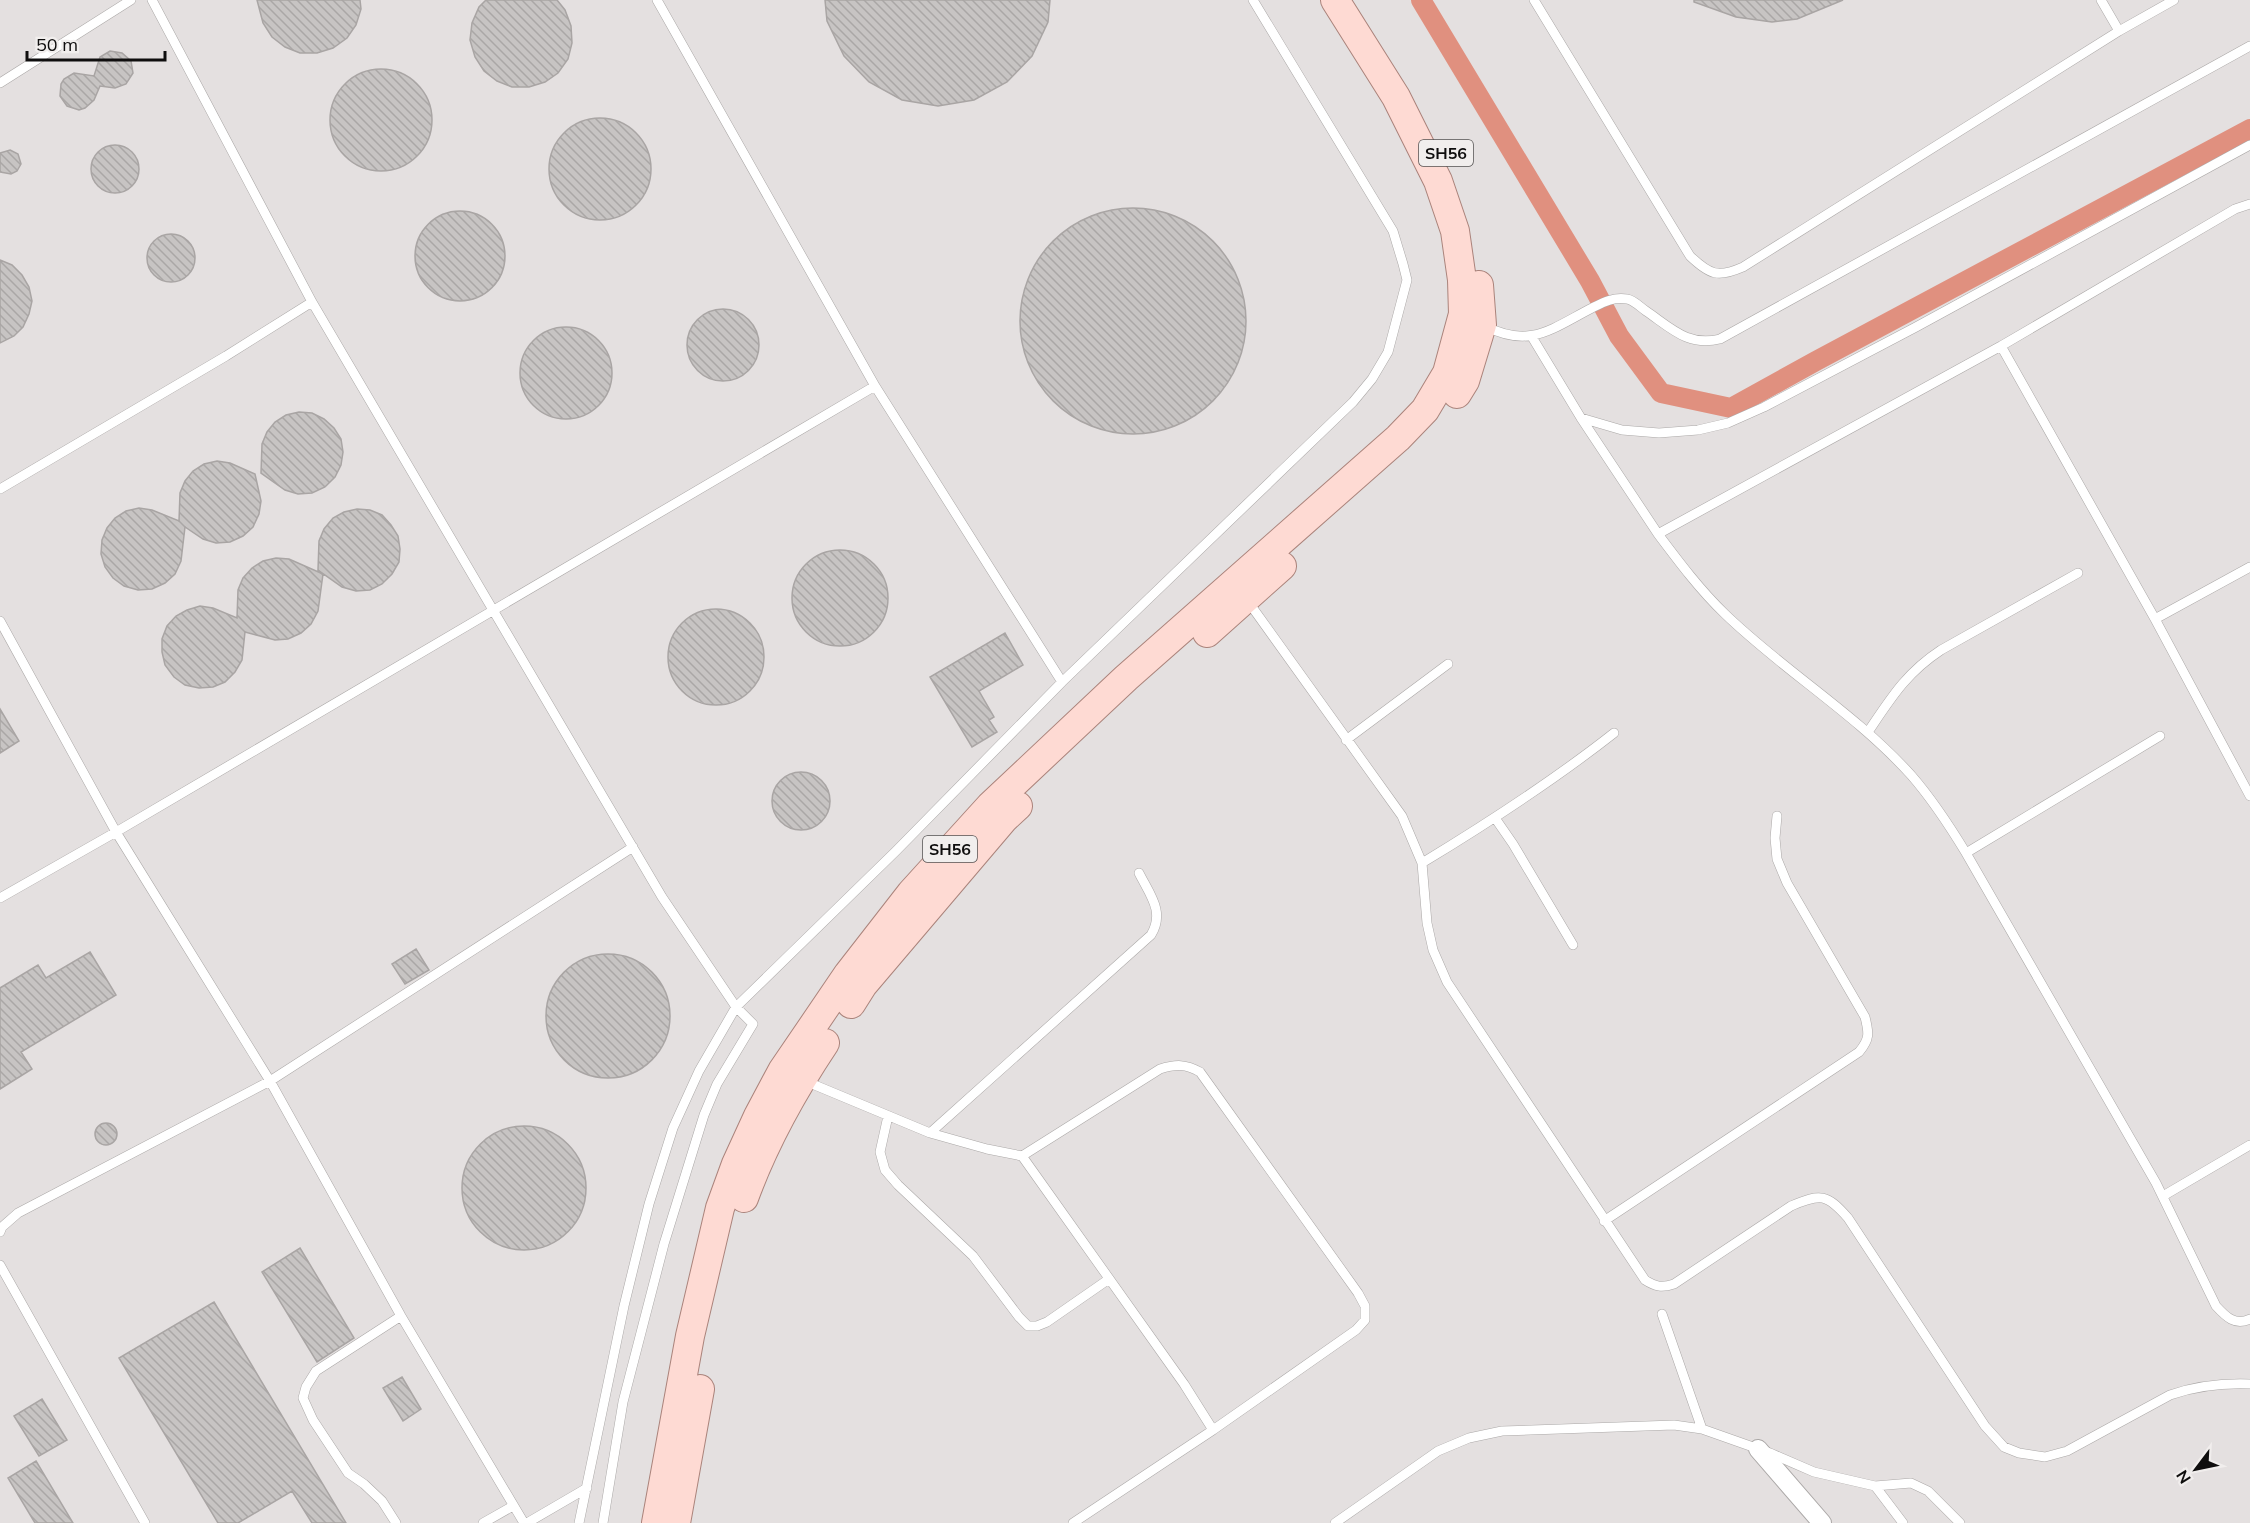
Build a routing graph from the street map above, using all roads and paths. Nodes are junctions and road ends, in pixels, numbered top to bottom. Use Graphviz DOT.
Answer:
graph roads {
  1 [pos="131,0"];
  2 [pos="152,0"];
  3 [pos="657,0"];
  4 [pos="1254,0"];
  5 [pos="1335,0"];
  6 [pos="1358,0"];
  7 [pos="1534,0"];
  8 [pos="2101,0"];
  9 [pos="2174,0"];
  10 [pos="2119,31"];
  11 [pos="2250,46"];
  12 [pos="0,83"];
  13 [pos="2250,145"];
  14 [pos="2250,204"];
  15 [pos="312,302"];
  16 [pos="1472,319"];
  17 [pos="1532,337"];
  18 [pos="2001,346"];
  19 [pos="875,386"];
  20 [pos="1581,418"];
  21 [pos="0,489"];
  22 [pos="1658,534"];
  23 [pos="2250,567"];
  24 [pos="2078,573"];
  25 [pos="1246,598"];
  26 [pos="493,610"];
  27 [pos="2155,619"];
  28 [pos="0,621"];
  29 [pos="1448,664"];
  30 [pos="1062,682"];
  31 [pos="1868,732"];
  32 [pos="1614,733"];
  33 [pos="2160,736"];
  34 [pos="1346,740"];
  35 [pos="2250,796"];
  36 [pos="1777,816"];
  37 [pos="1496,818"];
  38 [pos="116,832"];
  39 [pos="633,847"];
  40 [pos="1966,852"];
  41 [pos="1422,863"];
  42 [pos="1139,873"];
  43 [pos="0,898"];
  44 [pos="1574,945"];
  45 [pos="736,1007"];
  46 [pos="800,1080"];
  47 [pos="270,1081"];
  48 [pos="888,1116"];
  49 [pos="930,1133"];
  50 [pos="2250,1145"];
  51 [pos="1022,1156"];
  52 [pos="2163,1196"];
  53 [pos="1604,1221"];
  54 [pos="0,1232"];
  55 [pos="0,1265"];
  56 [pos="1109,1279"];
  57 [pos="1662,1314"];
  58 [pos="401,1316"];
  59 [pos="2250,1319"];
  60 [pos="2250,1384"];
  61 [pos="1702,1429"];
  62 [pos="1213,1430"];
  63 [pos="1758,1449"];
  64 [pos="1875,1486"];
  65 [pos="587,1488"];
  66 [pos="513,1506"];
  67 [pos="145,1523"];
  68 [pos="396,1523"];
  69 [pos="483,1523"];
  70 [pos="525,1523"];
  71 [pos="579,1523"];
  72 [pos="603,1523"];
  73 [pos="656,1523"];
  74 [pos="676,1523"];
  75 [pos="1073,1523"];
  76 [pos="1335,1523"];
  77 [pos="1822,1523"];
  78 [pos="1903,1523"];
  79 [pos="1960,1523"];
  1 -- 12 [label="lane"];
  2 -- 15 [label="lane"];
  3 -- 19 [label="lane"];
  4 -- 30 [label="lane"];
  5 -- 16 [label="main road, SH56"];
  6 -- 16 [label="main road, SH56"];
  7 -- 10 [label="lane"];
  8 -- 10 [label="lane"];
  9 -- 10 [label="lane"];
  11 -- 17 [label="lane"];
  13 -- 20 [label="lane"];
  14 -- 18 [label="lane"];
  15 -- 21 [label="lane"];
  15 -- 26 [label="lane"];
  16 -- 17 [label="lane"];
  16 -- 25 [label="main road, SH56"];
  16 -- 73 [label="main road, SH56"];
  17 -- 20 [label="lane"];
  18 -- 22 [label="lane"];
  18 -- 27 [label="lane"];
  19 -- 26 [label="lane"];
  19 -- 30 [label="lane"];
  20 -- 22 [label="lane"];
  22 -- 31 [label="lane"];
  23 -- 27 [label="lane"];
  24 -- 31 [label="lane"];
  25 -- 34 [label="lane"];
  25 -- 46 [label="main road, SH56"];
  26 -- 38 [label="lane"];
  26 -- 39 [label="lane"];
  27 -- 35 [label="lane"];
  28 -- 38 [label="lane"];
  29 -- 34 [label="lane"];
  30 -- 45 [label="lane"];
  31 -- 40 [label="lane"];
  32 -- 37 [label="lane"];
  33 -- 40 [label="lane"];
  34 -- 41 [label="lane"];
  36 -- 53 [label="lane"];
  37 -- 41 [label="lane"];
  37 -- 44 [label="lane"];
  38 -- 43 [label="lane"];
  38 -- 47 [label="lane"];
  39 -- 45 [label="lane"];
  39 -- 47 [label="lane"];
  40 -- 52 [label="lane"];
  41 -- 53 [label="lane"];
  42 -- 49 [label="lane"];
  45 -- 65 [label="lane"];
  45 -- 72 [label="lane"];
  46 -- 48 [label="lane"];
  46 -- 74 [label="main road, SH56"];
  47 -- 54 [label="lane"];
  47 -- 58 [label="lane"];
  48 -- 49 [label="lane"];
  48 -- 56 [label="lane"];
  49 -- 51 [label="lane"];
  50 -- 52 [label="lane"];
  51 -- 56 [label="lane"];
  51 -- 62 [label="lane"];
  52 -- 59 [label="lane"];
  53 -- 60 [label="lane"];
  55 -- 67 [label="lane"];
  56 -- 62 [label="lane"];
  57 -- 61 [label="lane"];
  58 -- 66 [label="lane"];
  58 -- 68 [label="lane"];
  61 -- 63 [label="lane"];
  61 -- 76 [label="lane"];
  62 -- 75 [label="lane"];
  63 -- 64 [label="lane"];
  63 -- 77 [label="street"];
  64 -- 78 [label="lane"];
  64 -- 79 [label="lane"];
  65 -- 70 [label="lane"];
  65 -- 71 [label="lane"];
  66 -- 69 [label="lane"];
  66 -- 70 [label="lane"];
}
